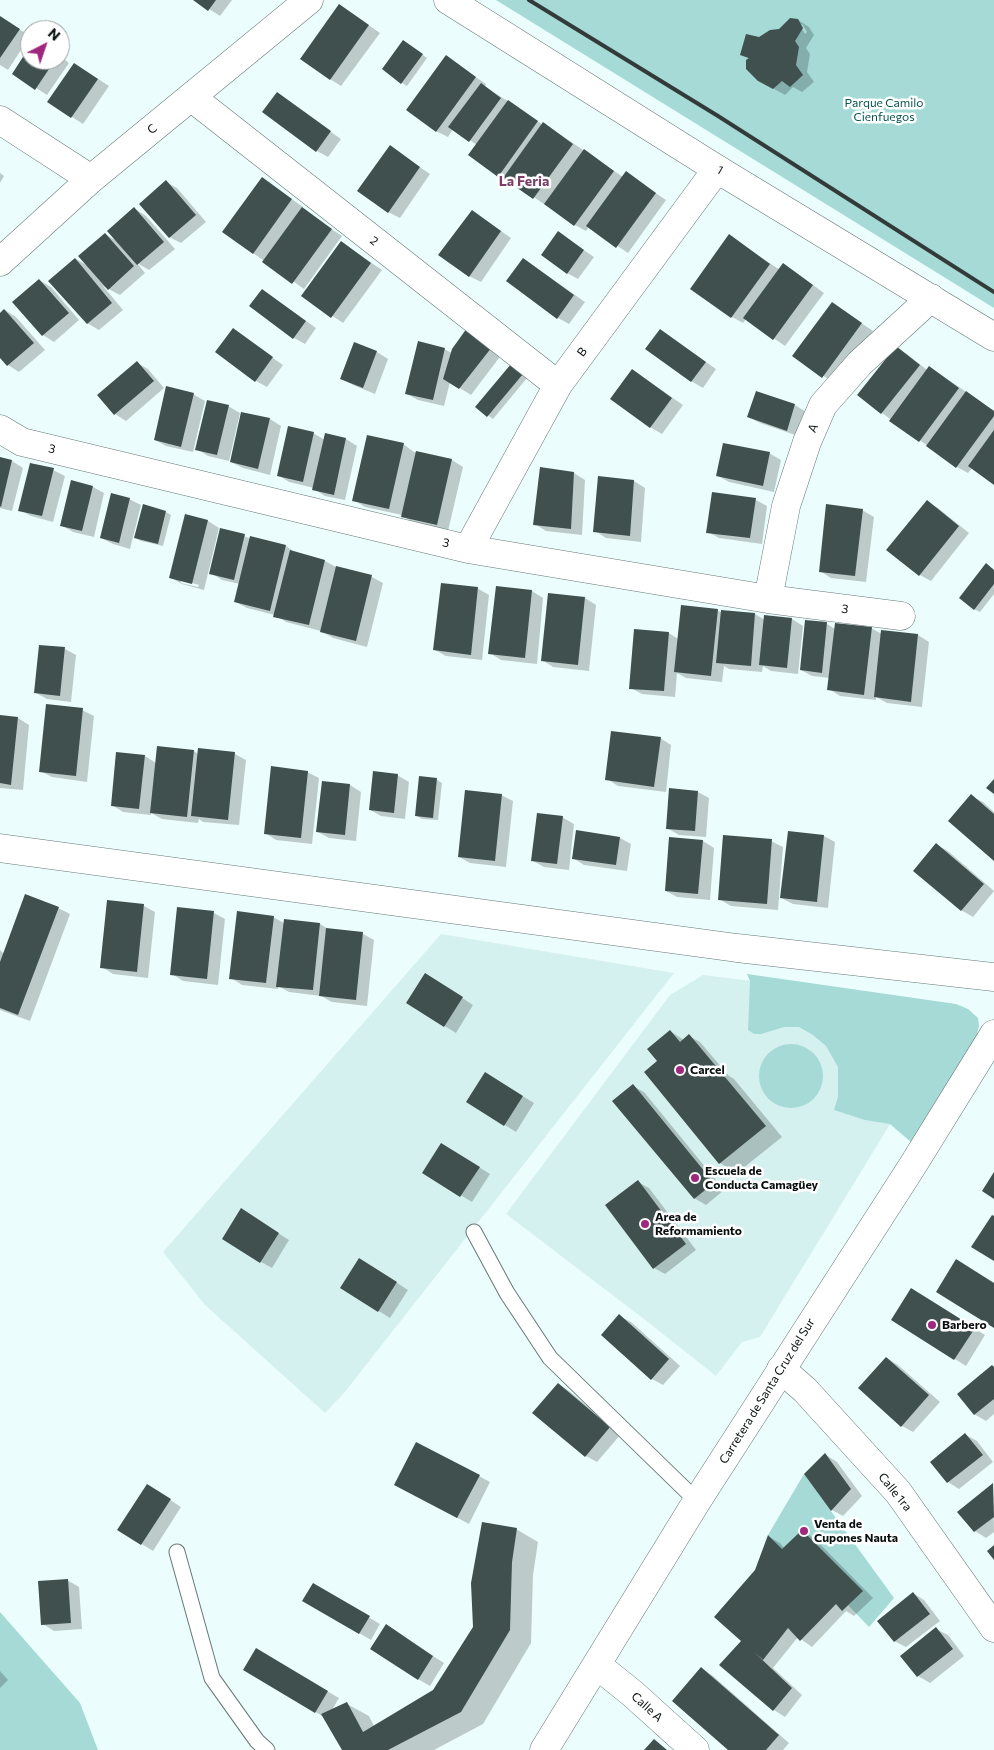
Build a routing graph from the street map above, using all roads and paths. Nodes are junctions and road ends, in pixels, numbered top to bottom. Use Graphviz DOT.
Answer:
graph roads {
  1 [pos="309,0"];
  2 [pos="448,0"];
  3 [pos="191,96"];
  4 [pos="0,120"];
  5 [pos="717,169"];
  6 [pos="91,179"];
  7 [pos="0,262"];
  8 [pos="931,298"];
  9 [pos="994,337"];
  10 [pos="558,385"];
  11 [pos="0,429"];
  12 [pos="468,549"];
  13 [pos="768,599"];
  14 [pos="901,616"];
  15 [pos="0,848"];
  16 [pos="994,977"];
  17 [pos="993,1039"];
  18 [pos="474,1232"];
  19 [pos="781,1369"];
  20 [pos="698,1501"];
  21 [pos="177,1552"];
  22 [pos="994,1628"];
  23 [pos="597,1665"];
  24 [pos="267,1750"];
  25 [pos="544,1750"];
  26 [pos="695,1750"];
  1 -- 3 [label="street, C"];
  2 -- 5 [label="street, 1"];
  3 -- 6 [label="street, C"];
  3 -- 10 [label="street, 2"];
  4 -- 6 [label="street"];
  5 -- 8 [label="street, 1"];
  5 -- 10 [label="street, B"];
  6 -- 7 [label="street, C"];
  8 -- 9 [label="street, 1"];
  8 -- 13 [label="street, A"];
  10 -- 12 [label="street, B"];
  11 -- 12 [label="street, 3"];
  12 -- 13 [label="street, 3"];
  13 -- 14 [label="street, 3"];
  15 -- 16 [label="street"];
  17 -- 19 [label="street, Carretera de Santa Cruz del Sur"];
  18 -- 20 [label="lane"];
  19 -- 20 [label="street, Carretera de Santa Cruz del Sur"];
  19 -- 22 [label="street, Calle 1ra"];
  20 -- 23 [label="street, Carretera de Santa Cruz del Sur"];
  21 -- 24 [label="lane"];
  23 -- 25 [label="street, Carretera de Santa Cruz del Sur"];
  23 -- 26 [label="street, Calle A"];
}
